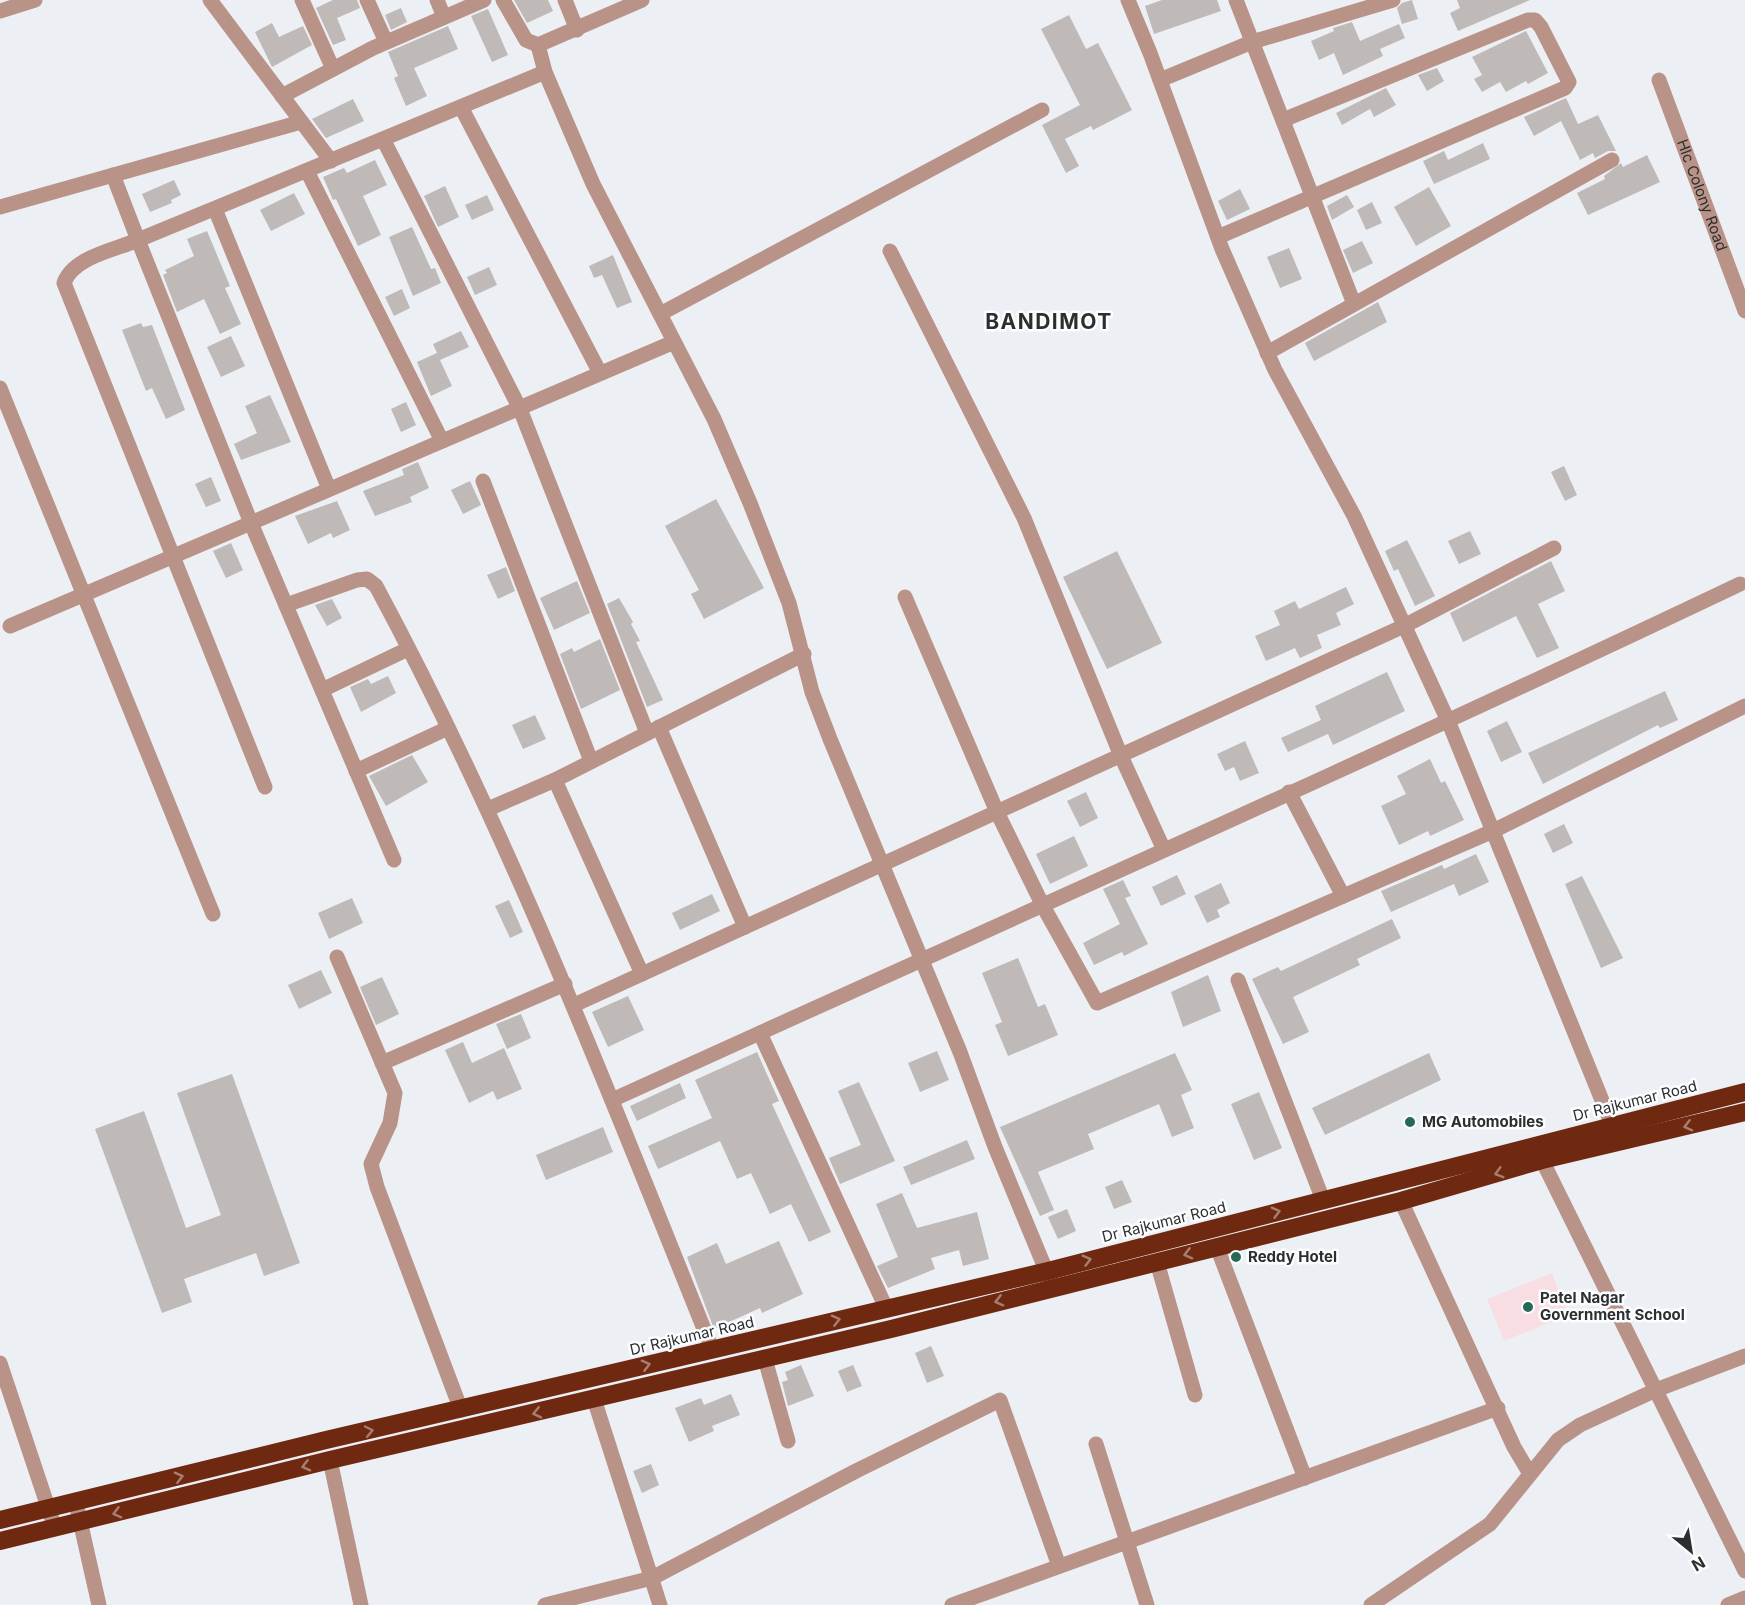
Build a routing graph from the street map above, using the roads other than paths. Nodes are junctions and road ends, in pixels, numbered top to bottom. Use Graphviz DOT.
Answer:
graph roads {
  1 [pos="35,0"];
  2 [pos="209,0"];
  3 [pos="302,0"];
  4 [pos="368,0"];
  5 [pos="437,0"];
  6 [pos="484,0"];
  7 [pos="503,0"];
  8 [pos="566,0"];
  9 [pos="642,0"];
  10 [pos="1128,0"];
  11 [pos="1236,0"];
  12 [pos="1393,0"];
  13 [pos="0,11"];
  14 [pos="444,17"];
  15 [pos="577,30"];
  16 [pos="386,42"];
  17 [pos="1252,42"];
  18 [pos="538,45"];
  19 [pos="333,69"];
  20 [pos="545,72"];
  21 [pos="1160,80"];
  22 [pos="1659,80"];
  23 [pos="282,96"];
  24 [pos="461,107"];
  25 [pos="1042,110"];
  26 [pos="1283,120"];
  27 [pos="301,122"];
  28 [pos="383,139"];
  29 [pos="1612,160"];
  30 [pos="331,161"];
  31 [pos="307,171"];
  32 [pos="113,176"];
  33 [pos="1313,198"];
  34 [pos="0,207"];
  35 [pos="214,209"];
  36 [pos="1218,237"];
  37 [pos="138,240"];
  38 [pos="890,251"];
  39 [pos="1354,304"];
  40 [pos="1745,311"];
  41 [pos="660,314"];
  42 [pos="674,342"];
  43 [pos="1267,353"];
  44 [pos="600,374"];
  45 [pos="0,388"];
  46 [pos="520,409"];
  47 [pos="442,441"];
  48 [pos="483,481"];
  49 [pos="329,489"];
  50 [pos="251,523"];
  51 [pos="1554,548"];
  52 [pos="172,556"];
  53 [pos="1740,584"];
  54 [pos="84,594"];
  55 [pos="905,597"];
  56 [pos="286,605"];
  57 [pos="10,626"];
  58 [pos="1404,626"];
  59 [pos="408,649"];
  60 [pos="804,654"];
  61 [pos="322,690"];
  62 [pos="1745,706"];
  63 [pos="1449,723"];
  64 [pos="448,729"];
  65 [pos="653,730"];
  66 [pos="1121,756"];
  67 [pos="591,761"];
  68 [pos="356,771"];
  69 [pos="555,780"];
  70 [pos="265,787"];
  71 [pos="1289,792"];
  72 [pos="488,809"];
  73 [pos="997,812"];
  74 [pos="1493,831"];
  75 [pos="1164,850"];
  76 [pos="394,860"];
  77 [pos="883,865"];
  78 [pos="1344,896"];
  79 [pos="1043,906"];
  80 [pos="213,914"];
  81 [pos="745,927"];
  82 [pos="337,957"];
  83 [pos="922,959"];
  84 [pos="642,974"];
  85 [pos="1238,980"];
  86 [pos="565,984"];
  87 [pos="574,1005"];
  88 [pos="760,1033"];
  89 [pos="382,1063"];
  90 [pos="1745,1092"];
  91 [pos="612,1100"];
  92 [pos="1745,1112"];
  93 [pos="1611,1125"];
  94 [pos="1540,1152"];
  95 [pos="1323,1200"];
  96 [pos="1401,1201"];
  97 [pos="1217,1247"];
  98 [pos="1157,1262"];
  99 [pos="1050,1279"];
  100 [pos="886,1308"];
  101 [pos="712,1349"];
  102 [pos="1745,1356"];
  103 [pos="765,1359"];
  104 [pos="0,1363"];
  105 [pos="1656,1390"];
  106 [pos="1195,1395"];
  107 [pos="594,1399"];
  108 [pos="1497,1408"];
  109 [pos="461,1410"];
  110 [pos="788,1441"];
  111 [pos="1096,1444"];
  112 [pos="330,1460"];
  113 [pos="1530,1474"];
  114 [pos="1305,1478"];
  115 [pos="76,1503"];
  116 [pos="50,1509"];
  117 [pos="0,1521"];
  118 [pos="81,1523"];
  119 [pos="54,1529"];
  120 [pos="0,1541"];
  121 [pos="1126,1542"];
  122 [pos="1742,1554"];
  123 [pos="1059,1566"];
  124 [pos="1745,1571"];
  125 [pos="652,1578"];
  126 [pos="1745,1598"];
  127 [pos="99,1605"];
  128 [pos="361,1605"];
  129 [pos="545,1605"];
  130 [pos="660,1605"];
  131 [pos="952,1605"];
  132 [pos="1147,1605"];
  133 [pos="1371,1605"];
  134 [pos="1728,1605"];
  1 -- 13 [label="street"];
  2 -- 23 [label="street"];
  3 -- 19 [label="street"];
  4 -- 16 [label="street"];
  5 -- 14 [label="street"];
  6 -- 14 [label="street"];
  7 -- 18 [label="street"];
  8 -- 15 [label="street"];
  9 -- 15 [label="street"];
  10 -- 21 [label="street"];
  11 -- 17 [label="street"];
  12 -- 17 [label="street"];
  14 -- 16 [label="street"];
  15 -- 18 [label="street"];
  16 -- 19 [label="street"];
  17 -- 21 [label="street"];
  17 -- 26 [label="street"];
  18 -- 20 [label="street"];
  19 -- 23 [label="street"];
  20 -- 24 [label="street"];
  20 -- 41 [label="street"];
  21 -- 36 [label="street"];
  22 -- 40 [label="street, Hlc Colony Road"];
  23 -- 27 [label="street"];
  24 -- 28 [label="street"];
  24 -- 44 [label="street"];
  25 -- 41 [label="street"];
  26 -- 33 [label="street"];
  26 -- 33 [label="street"];
  27 -- 30 [label="street"];
  27 -- 32 [label="street"];
  28 -- 30 [label="street"];
  28 -- 46 [label="street"];
  29 -- 39 [label="street"];
  30 -- 31 [label="street"];
  31 -- 35 [label="street"];
  31 -- 47 [label="street"];
  32 -- 34 [label="street"];
  32 -- 37 [label="street"];
  33 -- 36 [label="street"];
  33 -- 39 [label="street"];
  35 -- 37 [label="street"];
  35 -- 49 [label="street"];
  36 -- 43 [label="street"];
  37 -- 50 [label="street"];
  37 -- 52 [label="street"];
  38 -- 66 [label="street"];
  39 -- 43 [label="street"];
  41 -- 42 [label="street"];
  42 -- 44 [label="street"];
  42 -- 60 [label="street"];
  43 -- 58 [label="street"];
  44 -- 46 [label="street"];
  45 -- 54 [label="street"];
  46 -- 47 [label="street"];
  46 -- 65 [label="street"];
  47 -- 49 [label="street"];
  48 -- 67 [label="street"];
  49 -- 50 [label="street"];
  50 -- 52 [label="street"];
  50 -- 56 [label="street"];
  51 -- 58 [label="street"];
  52 -- 54 [label="street"];
  52 -- 70 [label="street"];
  53 -- 63 [label="street"];
  54 -- 57 [label="street"];
  54 -- 80 [label="street"];
  55 -- 73 [label="street"];
  56 -- 59 [label="street"];
  56 -- 61 [label="street"];
  58 -- 63 [label="street"];
  58 -- 66 [label="street"];
  59 -- 61 [label="street"];
  59 -- 64 [label="street"];
  60 -- 65 [label="street"];
  60 -- 77 [label="street"];
  61 -- 68 [label="street"];
  62 -- 74 [label="street"];
  63 -- 71 [label="street"];
  63 -- 74 [label="street"];
  64 -- 68 [label="street"];
  64 -- 72 [label="street"];
  65 -- 67 [label="street"];
  65 -- 81 [label="street"];
  66 -- 73 [label="street"];
  66 -- 75 [label="street"];
  67 -- 69 [label="street"];
  68 -- 76 [label="street"];
  69 -- 72 [label="street"];
  69 -- 84 [label="street"];
  71 -- 75 [label="street"];
  71 -- 78 [label="street"];
  72 -- 86 [label="street"];
  73 -- 77 [label="street"];
  73 -- 79 [label="street"];
  74 -- 78 [label="street"];
  74 -- 93 [label="street"];
  75 -- 79 [label="street"];
  77 -- 81 [label="street"];
  77 -- 83 [label="street"];
  78 -- 79 [label="street"];
  79 -- 83 [label="street"];
  81 -- 84 [label="street"];
  82 -- 89 [label="street"];
  83 -- 88 [label="street"];
  83 -- 99 [label="street"];
  84 -- 87 [label="street"];
  85 -- 95 [label="street"];
  86 -- 87 [label="street"];
  86 -- 89 [label="street"];
  87 -- 91 [label="street"];
  88 -- 91 [label="street"];
  88 -- 100 [label="street"];
  89 -- 109 [label="street"];
  90 -- 93 [label="highway, Dr Rajkumar Road"];
  91 -- 101 [label="street"];
  92 -- 94 [label="highway, Dr Rajkumar Road, one-way"];
  93 -- 94 [label="highway, Dr Rajkumar Road"];
  94 -- 95 [label="highway, Dr Rajkumar Road"];
  94 -- 96 [label="highway, Dr Rajkumar Road, one-way"];
  94 -- 105 [label="street"];
  99 -- 95 [label="highway, Dr Rajkumar Road, one-way"];
  96 -- 97 [label="highway, Dr Rajkumar Road"];
  96 -- 108 [label="street"];
  97 -- 98 [label="highway, Dr Rajkumar Road, one-way"];
  97 -- 114 [label="street"];
  98 -- 99 [label="highway, Dr Rajkumar Road"];
  98 -- 106 [label="street"];
  99 -- 100 [label="highway, Dr Rajkumar Road"];
  99 -- 103 [label="highway, Dr Rajkumar Road, one-way"];
  101 -- 100 [label="highway, Dr Rajkumar Road, one-way"];
  109 -- 101 [label="highway, Dr Rajkumar Road, one-way"];
  102 -- 105 [label="street"];
  103 -- 107 [label="highway, Dr Rajkumar Road"];
  103 -- 110 [label="street"];
  104 -- 116 [label="street"];
  105 -- 113 [label="street"];
  105 -- 122 [label="street"];
  107 -- 112 [label="highway, Dr Rajkumar Road, one-way"];
  107 -- 125 [label="street"];
  108 -- 113 [label="street"];
  108 -- 114 [label="street"];
  115 -- 109 [label="highway, Dr Rajkumar Road, one-way"];
  111 -- 121 [label="street"];
  112 -- 118 [label="highway, Dr Rajkumar Road, one-way"];
  112 -- 128 [label="street"];
  113 -- 133 [label="street"];
  114 -- 121 [label="street"];
  115 -- 116 [label="highway, Dr Rajkumar Road"];
  115 -- 118 [label="street"];
  116 -- 117 [label="highway, Dr Rajkumar Road"];
  116 -- 119 [label="street"];
  118 -- 119 [label="highway, Dr Rajkumar Road"];
  118 -- 127 [label="street"];
  119 -- 120 [label="highway, Dr Rajkumar Road"];
  121 -- 123 [label="street"];
  121 -- 132 [label="street"];
  122 -- 124 [label="street"];
  123 -- 125 [label="street"];
  123 -- 131 [label="street"];
  125 -- 129 [label="street"];
  125 -- 130 [label="street"];
  126 -- 134 [label="street"];
}
